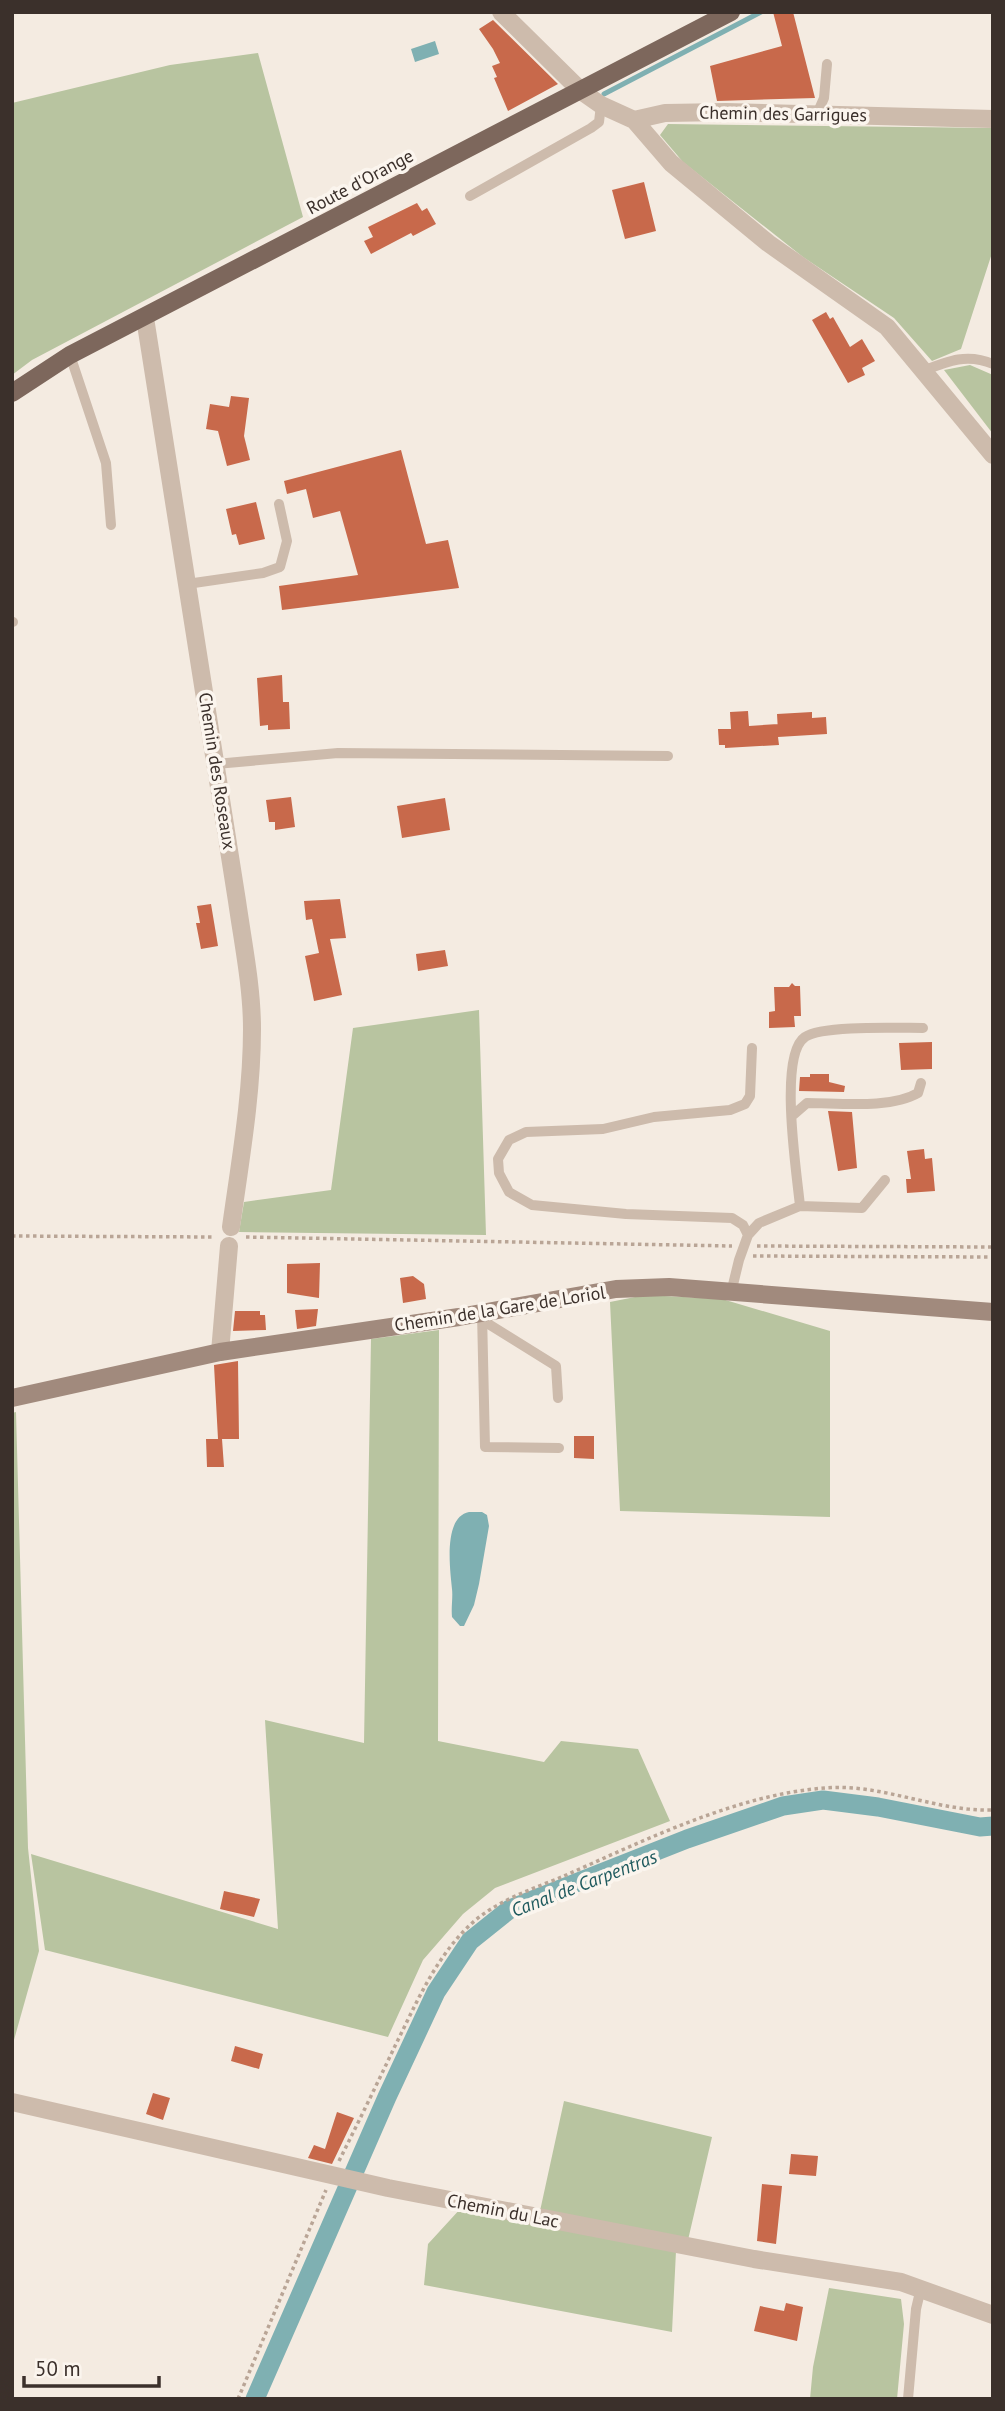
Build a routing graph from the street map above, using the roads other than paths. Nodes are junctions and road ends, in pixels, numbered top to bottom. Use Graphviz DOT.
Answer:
graph roads {
  1 [pos="501,12"];
  2 [pos="731,12"];
  3 [pos="827,64"];
  4 [pos="581,90"];
  5 [pos="601,105"];
  6 [pos="817,114"];
  7 [pos="993,119"];
  8 [pos="634,120"];
  9 [pos="470,196"];
  10 [pos="145,318"];
  11 [pos="70,355"];
  12 [pos="993,363"];
  13 [pos="923,371"];
  14 [pos="12,393"];
  15 [pos="993,455"];
  16 [pos="279,504"];
  17 [pos="111,525"];
  18 [pos="187,584"];
  19 [pos="668,756"];
  20 [pos="216,764"];
  21 [pos="923,1028"];
  22 [pos="752,1048"];
  23 [pos="921,1083"];
  24 [pos="792,1116"];
  25 [pos="885,1180"];
  26 [pos="800,1206"];
  27 [pos="744,1245"];
  28 [pos="731,1293"];
  29 [pos="993,1312"];
  30 [pos="482,1317"];
  31 [pos="220,1352"];
  32 [pos="12,1398"];
  33 [pos="558,1398"];
  34 [pos="559,1448"];
  35 [pos="12,2102"];
  36 [pos="921,2288"];
  37 [pos="993,2315"];
  38 [pos="908,2399"];
  1 -- 4 [label="street"];
  2 -- 4 [label="main road, Route d'Orange"];
  3 -- 6 [label="lane"];
  4 -- 5 [label="street"];
  4 -- 10 [label="main road, Route d'Orange"];
  5 -- 8 [label="street"];
  5 -- 9 [label="lane"];
  6 -- 7 [label="street, Chemin des Garrigues"];
  6 -- 8 [label="street, Chemin des Garrigues"];
  8 -- 13 [label="street"];
  10 -- 11 [label="main road, Route d'Orange"];
  10 -- 18 [label="street, Chemin des Roseaux"];
  11 -- 14 [label="main road, Route d'Orange"];
  11 -- 17 [label="lane"];
  12 -- 13 [label="lane"];
  13 -- 15 [label="street"];
  16 -- 18 [label="lane"];
  18 -- 20 [label="street, Chemin des Roseaux"];
  19 -- 20 [label="lane"];
  20 -- 31 [label="street, Chemin des Roseaux"];
  21 -- 24 [label="lane"];
  22 -- 27 [label="lane"];
  23 -- 24 [label="lane"];
  24 -- 26 [label="lane"];
  25 -- 26 [label="lane"];
  26 -- 27 [label="lane"];
  27 -- 28 [label="lane"];
  28 -- 29 [label="street, Chemin de la Gare de Loriol"];
  28 -- 30 [label="street, Chemin de la Gare de Loriol"];
  30 -- 31 [label="street, Chemin de la Gare de Loriol"];
  30 -- 33 [label="lane"];
  30 -- 34 [label="lane"];
  31 -- 32 [label="street, Chemin de la Gare de Loriol"];
  35 -- 36 [label="street, Chemin du Lac"];
  36 -- 37 [label="street, Chemin du Lac"];
  36 -- 38 [label="lane"];
}
